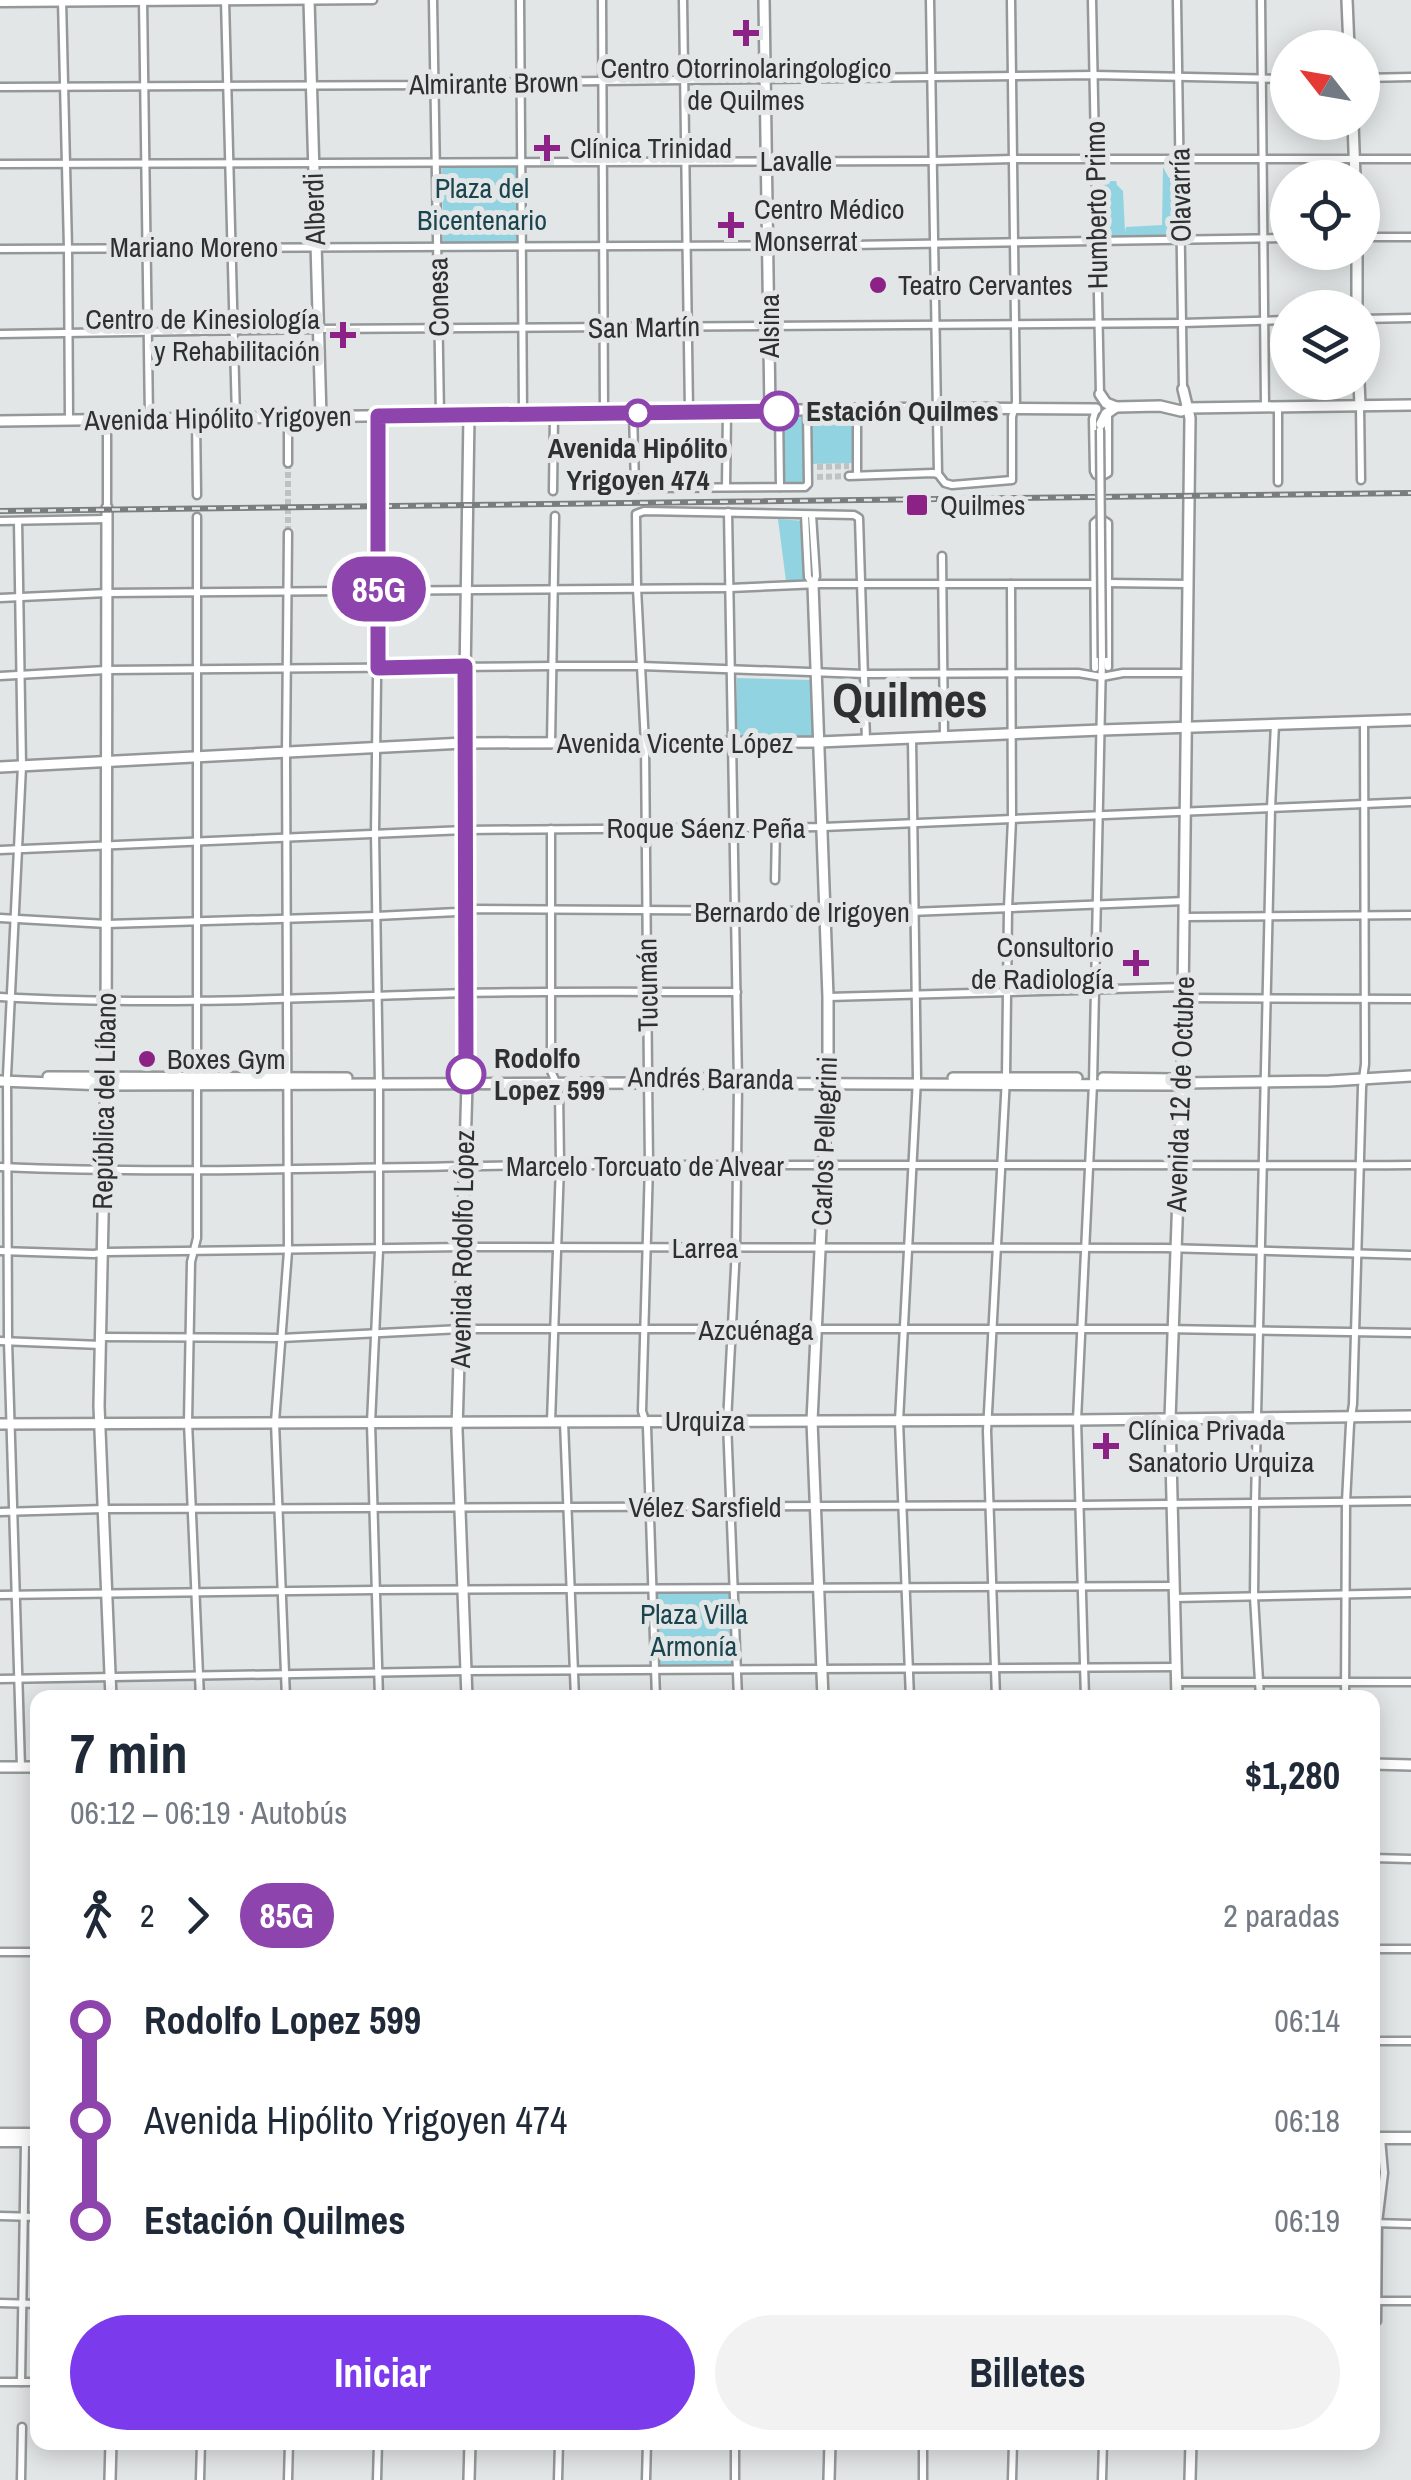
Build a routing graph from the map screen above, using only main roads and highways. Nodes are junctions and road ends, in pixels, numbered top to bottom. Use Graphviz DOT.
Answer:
graph roads {
  1 [pos="764,0"];
  2 [pos="1347,0"];
  3 [pos="309,1"];
  4 [pos="1349,30"];
  5 [pos="1360,400"];
  6 [pos="1360,405"];
  7 [pos="1411,405"];
  8 [pos="1160,406"];
  9 [pos="1188,408"];
  10 [pos="1096,409"];
  11 [pos="1112,409"];
  12 [pos="774,412"];
  13 [pos="468,415"];
  14 [pos="321,417"];
  15 [pos="0,422"];
  16 [pos="1189,491"];
  17 [pos="107,510"];
  18 [pos="813,585"];
  19 [pos="1411,720"];
  20 [pos="1188,727"];
  21 [pos="818,742"];
  22 [pos="464,743"];
  23 [pos="108,763"];
  24 [pos="0,768"];
  25 [pos="1411,1076"];
  26 [pos="4,1078"];
  27 [pos="467,1080"];
  28 [pos="106,1081"];
  29 [pos="828,1082"];
  30 [pos="1182,1083"];
  31 [pos="1411,1416"];
  32 [pos="1170,1419"];
  33 [pos="812,1421"];
  34 [pos="100,1422"];
  35 [pos="4,1424"];
  36 [pos="457,1424"];
  37 [pos="111,1690"];
  38 [pos="467,1690"];
  39 [pos="823,1690"];
  40 [pos="1176,1690"];
  41 [pos="1380,1764"];
  42 [pos="1411,1764"];
  43 [pos="30,1767"];
  44 [pos="0,1768"];
  45 [pos="0,2137"];
  46 [pos="30,2137"];
  47 [pos="1380,2138"];
  48 [pos="1411,2138"];
  49 [pos="30,2139"];
  50 [pos="111,2450"];
  51 [pos="470,2450"];
  52 [pos="830,2450"];
  53 [pos="1191,2450"];
  54 [pos="110,2480"];
  55 [pos="469,2480"];
  56 [pos="828,2480"];
  57 [pos="1190,2480"];
  1 -- 12 [label="main road, Alsina"];
  2 -- 4 [label="main road"];
  3 -- 14 [label="main road, Alberdi"];
  5 -- 6 [label="main road"];
  6 -- 7 [label="main road"];
  6 -- 9 [label="main road"];
  8 -- 9 [label="main road"];
  8 -- 9 [label="main road, Olavarría"];
  8 -- 11 [label="main road"];
  9 -- 16 [label="main road, Olavarría"];
  10 -- 11 [label="main road, Humberto Primo"];
  10 -- 11 [label="main road, Humberto Primo"];
  10 -- 12 [label="main road, Avenida Hipólito Yrigoyen"];
  12 -- 13 [label="main road, Avenida Hipólito Yrigoyen"];
  13 -- 14 [label="main road, Avenida Hipólito Yrigoyen"];
  13 -- 22 [label="main road, Avenida Rodolfo López"];
  14 -- 15 [label="main road, Avenida Hipólito Yrigoyen"];
  16 -- 20 [label="main road, Avenida 12 de Octubre"];
  17 -- 23 [label="main road, República del Líbano"];
  18 -- 21 [label="main road, Carlos Pellegrini"];
  19 -- 20 [label="main road, Avenida Vicente López"];
  20 -- 21 [label="main road, Avenida Vicente López"];
  20 -- 30 [label="main road, Avenida 12 de Octubre"];
  21 -- 22 [label="main road, Avenida Vicente López"];
  21 -- 29 [label="main road, Carlos Pellegrini"];
  22 -- 23 [label="main road, Avenida Vicente López"];
  22 -- 27 [label="main road, Avenida Rodolfo López"];
  23 -- 24 [label="main road, Avenida Vicente López"];
  23 -- 28 [label="main road, República del Líbano"];
  25 -- 30 [label="main road, Andrés Baranda"];
  26 -- 28 [label="main road, Andrés Baranda"];
  27 -- 28 [label="main road, Andrés Baranda"];
  27 -- 29 [label="main road, Andrés Baranda"];
  27 -- 36 [label="main road, Avenida Rodolfo López"];
  28 -- 34 [label="main road, República del Líbano"];
  29 -- 30 [label="main road, Andrés Baranda"];
  29 -- 33 [label="main road, Carlos Pellegrini"];
  30 -- 32 [label="main road, Avenida 12 de Octubre"];
  31 -- 32 [label="main road, Urquiza"];
  32 -- 33 [label="main road, Urquiza"];
  32 -- 40 [label="main road, Avenida 12 de Octubre"];
  33 -- 36 [label="main road, Urquiza"];
  33 -- 39 [label="main road, Carlos Pellegrini"];
  34 -- 35 [label="main road, Urquiza"];
  34 -- 36 [label="main road, Urquiza"];
  34 -- 37 [label="main road, República del Líbano"];
  36 -- 38 [label="main road, Avenida Rodolfo López"];
  41 -- 42 [label="main road"];
  43 -- 44 [label="main road"];
  45 -- 46 [label="main road"];
  45 -- 49 [label="main road"];
  47 -- 48 [label="main road"];
  50 -- 54 [label="main road"];
  51 -- 55 [label="main road"];
  52 -- 56 [label="main road"];
  53 -- 57 [label="main road"];
}
